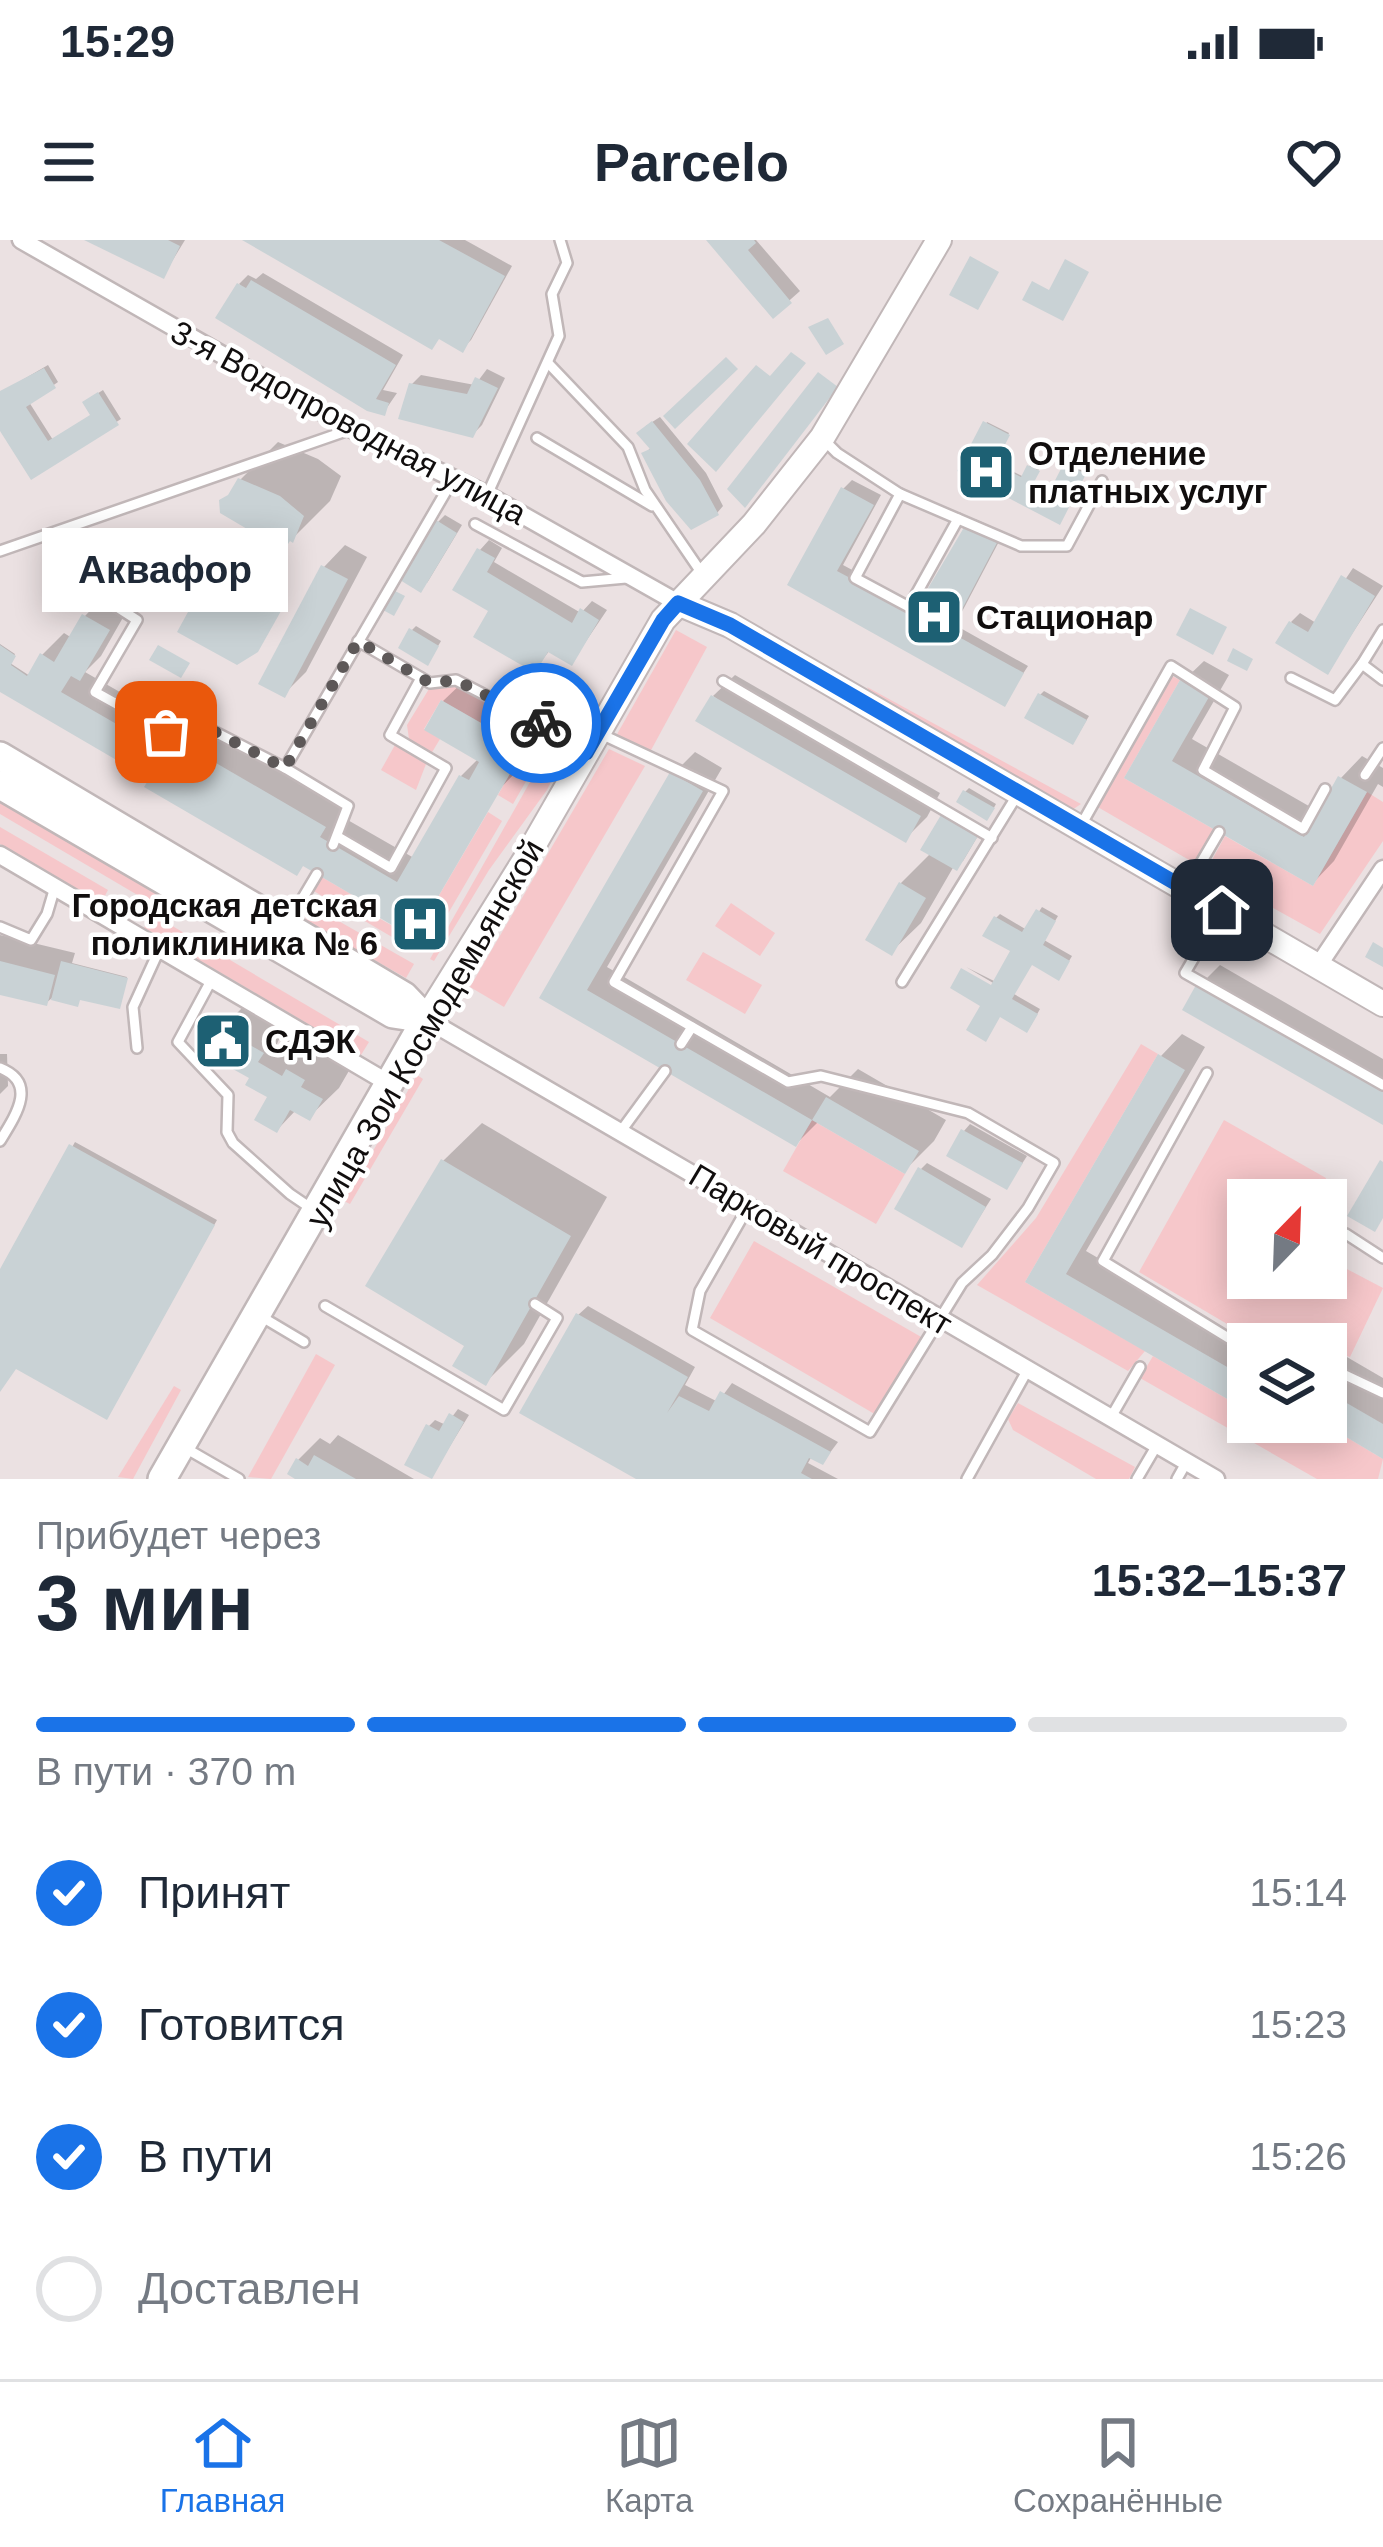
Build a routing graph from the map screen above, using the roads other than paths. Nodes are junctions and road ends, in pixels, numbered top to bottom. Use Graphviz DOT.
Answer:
graph roads {
  1 [pos="560,240"];
  2 [pos="939,240"];
  3 [pos="27,242"];
  4 [pos="548,363"];
  5 [pos="352,429"];
  6 [pos="823,437"];
  7 [pos="537,439"];
  8 [pos="452,481"];
  9 [pos="1102,481"];
  10 [pos="487,494"];
  11 [pos="900,494"];
  12 [pos="656,508"];
  13 [pos="958,519"];
  14 [pos="475,524"];
  15 [pos="51,534"];
  16 [pos="0,551"];
  17 [pos="704,575"];
  18 [pos="632,577"];
  19 [pos="678,603"];
  20 [pos="1383,630"];
  21 [pos="358,641"];
  22 [pos="1362,664"];
  23 [pos="421,678"];
  24 [pos="1291,678"];
  25 [pos="1383,680"];
  26 [pos="723,681"];
  27 [pos="592,743"];
  28 [pos="1383,748"];
  29 [pos="0,756"];
  30 [pos="285,768"];
  31 [pos="1365,775"];
  32 [pos="0,785"];
  33 [pos="1325,789"];
  34 [pos="1018,792"];
  35 [pos="1080,827"];
  36 [pos="1219,832"];
  37 [pos="992,838"];
  38 [pos="0,855"];
  39 [pos="1383,869"];
  40 [pos="316,874"];
  41 [pos="55,887"];
  42 [pos="1186,889"];
  43 [pos="1222,910"];
  44 [pos="286,925"];
  45 [pos="0,927"];
  46 [pos="160,948"];
  47 [pos="1318,966"];
  48 [pos="212,979"];
  49 [pos="902,982"];
  50 [pos="1383,1004"];
  51 [pos="426,1019"];
  52 [pos="692,1027"];
  53 [pos="681,1044"];
  54 [pos="136,1048"];
  55 [pos="0,1068"];
  56 [pos="665,1071"];
  57 [pos="1207,1072"];
  58 [pos="390,1084"];
  59 [pos="1383,1085"];
  60 [pos="622,1131"];
  61 [pos="0,1141"];
  62 [pos="749,1206"];
  63 [pos="318,1213"];
  64 [pos="1347,1235"];
  65 [pos="1383,1258"];
  66 [pos="535,1304"];
  67 [pos="325,1306"];
  68 [pos="257,1314"];
  69 [pos="939,1319"];
  70 [pos="1227,1337"];
  71 [pos="304,1342"];
  72 [pos="1140,1367"];
  73 [pos="1027,1371"];
  74 [pos="1347,1376"];
  75 [pos="1383,1393"];
  76 [pos="1110,1419"];
  77 [pos="180,1445"];
  78 [pos="1157,1445"];
  79 [pos="1181,1471"];
  80 [pos="970,1478"];
  81 [pos="162,1479"];
  82 [pos="239,1479"];
  83 [pos="1137,1479"];
  84 [pos="1216,1479"];
  1 -- 4 [label="lane"];
  2 -- 6 [label="main road, улица Зои Космодемьянской"];
  3 -- 5 [label="street, 3-я Водопроводная улица"];
  4 -- 10 [label="lane"];
  4 -- 12 [label="lane"];
  5 -- 8 [label="street, 3-я Водопроводная улица"];
  5 -- 15 [label="lane"];
  6 -- 11 [label="lane"];
  6 -- 17 [label="main road, улица Зои Космодемьянской"];
  7 -- 12 [label="lane"];
  8 -- 10 [label="street, 3-я Водопроводная улица"];
  8 -- 21 [label="lane"];
  9 -- 13 [label="lane"];
  10 -- 18 [label="street, 3-я Водопроводная улица"];
  11 -- 13 [label="lane"];
  11 -- 13 [label="lane"];
  12 -- 17 [label="lane"];
  14 -- 18 [label="lane"];
  15 -- 16 [label="lane"];
  15 -- 30 [label="lane"];
  17 -- 19 [label="main road, улица Зои Космодемьянской"];
  18 -- 19 [label="street, 3-я Водопроводная улица"];
  19 -- 27 [label="main road, улица Зои Космодемьянской"];
  19 -- 34 [label="main road"];
  20 -- 22 [label="lane"];
  21 -- 23 [label="lane"];
  21 -- 30 [label="lane"];
  22 -- 24 [label="lane"];
  22 -- 25 [label="lane"];
  23 -- 27 [label="lane"];
  23 -- 30 [label="lane"];
  26 -- 37 [label="lane"];
  27 -- 51 [label="main road, улица Зои Космодемьянской"];
  27 -- 52 [label="lane"];
  28 -- 31 [label="lane"];
  29 -- 44 [label="main road, Парковый проспект"];
  32 -- 51 [label="main road, Парковый проспект"];
  33 -- 35 [label="lane"];
  34 -- 35 [label="main road"];
  34 -- 37 [label="lane"];
  35 -- 42 [label="main road"];
  36 -- 42 [label="lane"];
  37 -- 49 [label="lane"];
  38 -- 41 [label="street"];
  39 -- 47 [label="street"];
  40 -- 44 [label="lane"];
  41 -- 45 [label="lane"];
  41 -- 46 [label="street"];
  42 -- 43 [label="main road"];
  43 -- 47 [label="main road"];
  43 -- 59 [label="lane"];
  44 -- 51 [label="main road, Парковый проспект"];
  46 -- 48 [label="street"];
  46 -- 54 [label="lane"];
  47 -- 50 [label="main road"];
  48 -- 58 [label="street"];
  48 -- 63 [label="lane"];
  51 -- 58 [label="main road, улица Зои Космодемьянской"];
  51 -- 60 [label="street, Парковый проспект"];
  52 -- 53 [label="lane"];
  52 -- 69 [label="lane"];
  55 -- 61 [label="lane"];
  56 -- 60 [label="lane"];
  57 -- 70 [label="lane"];
  58 -- 63 [label="main road, улица Зои Космодемьянской"];
  60 -- 62 [label="street, Парковый проспект"];
  62 -- 69 [label="street, Парковый проспект"];
  62 -- 69 [label="lane"];
  63 -- 68 [label="main road, улица Зои Космодемьянской"];
  64 -- 65 [label="lane"];
  66 -- 67 [label="lane"];
  68 -- 71 [label="lane"];
  68 -- 77 [label="main road, улица Зои Космодемьянской"];
  69 -- 73 [label="street, Парковый проспект"];
  72 -- 76 [label="lane"];
  73 -- 76 [label="street, Парковый проспект"];
  73 -- 80 [label="lane"];
  74 -- 75 [label="lane"];
  76 -- 78 [label="street, Парковый проспект"];
  77 -- 81 [label="main road, улица Зои Космодемьянской"];
  77 -- 82 [label="lane"];
  78 -- 79 [label="street, Парковый проспект"];
  78 -- 83 [label="lane"];
  79 -- 84 [label="street, Парковый проспект"];
}
